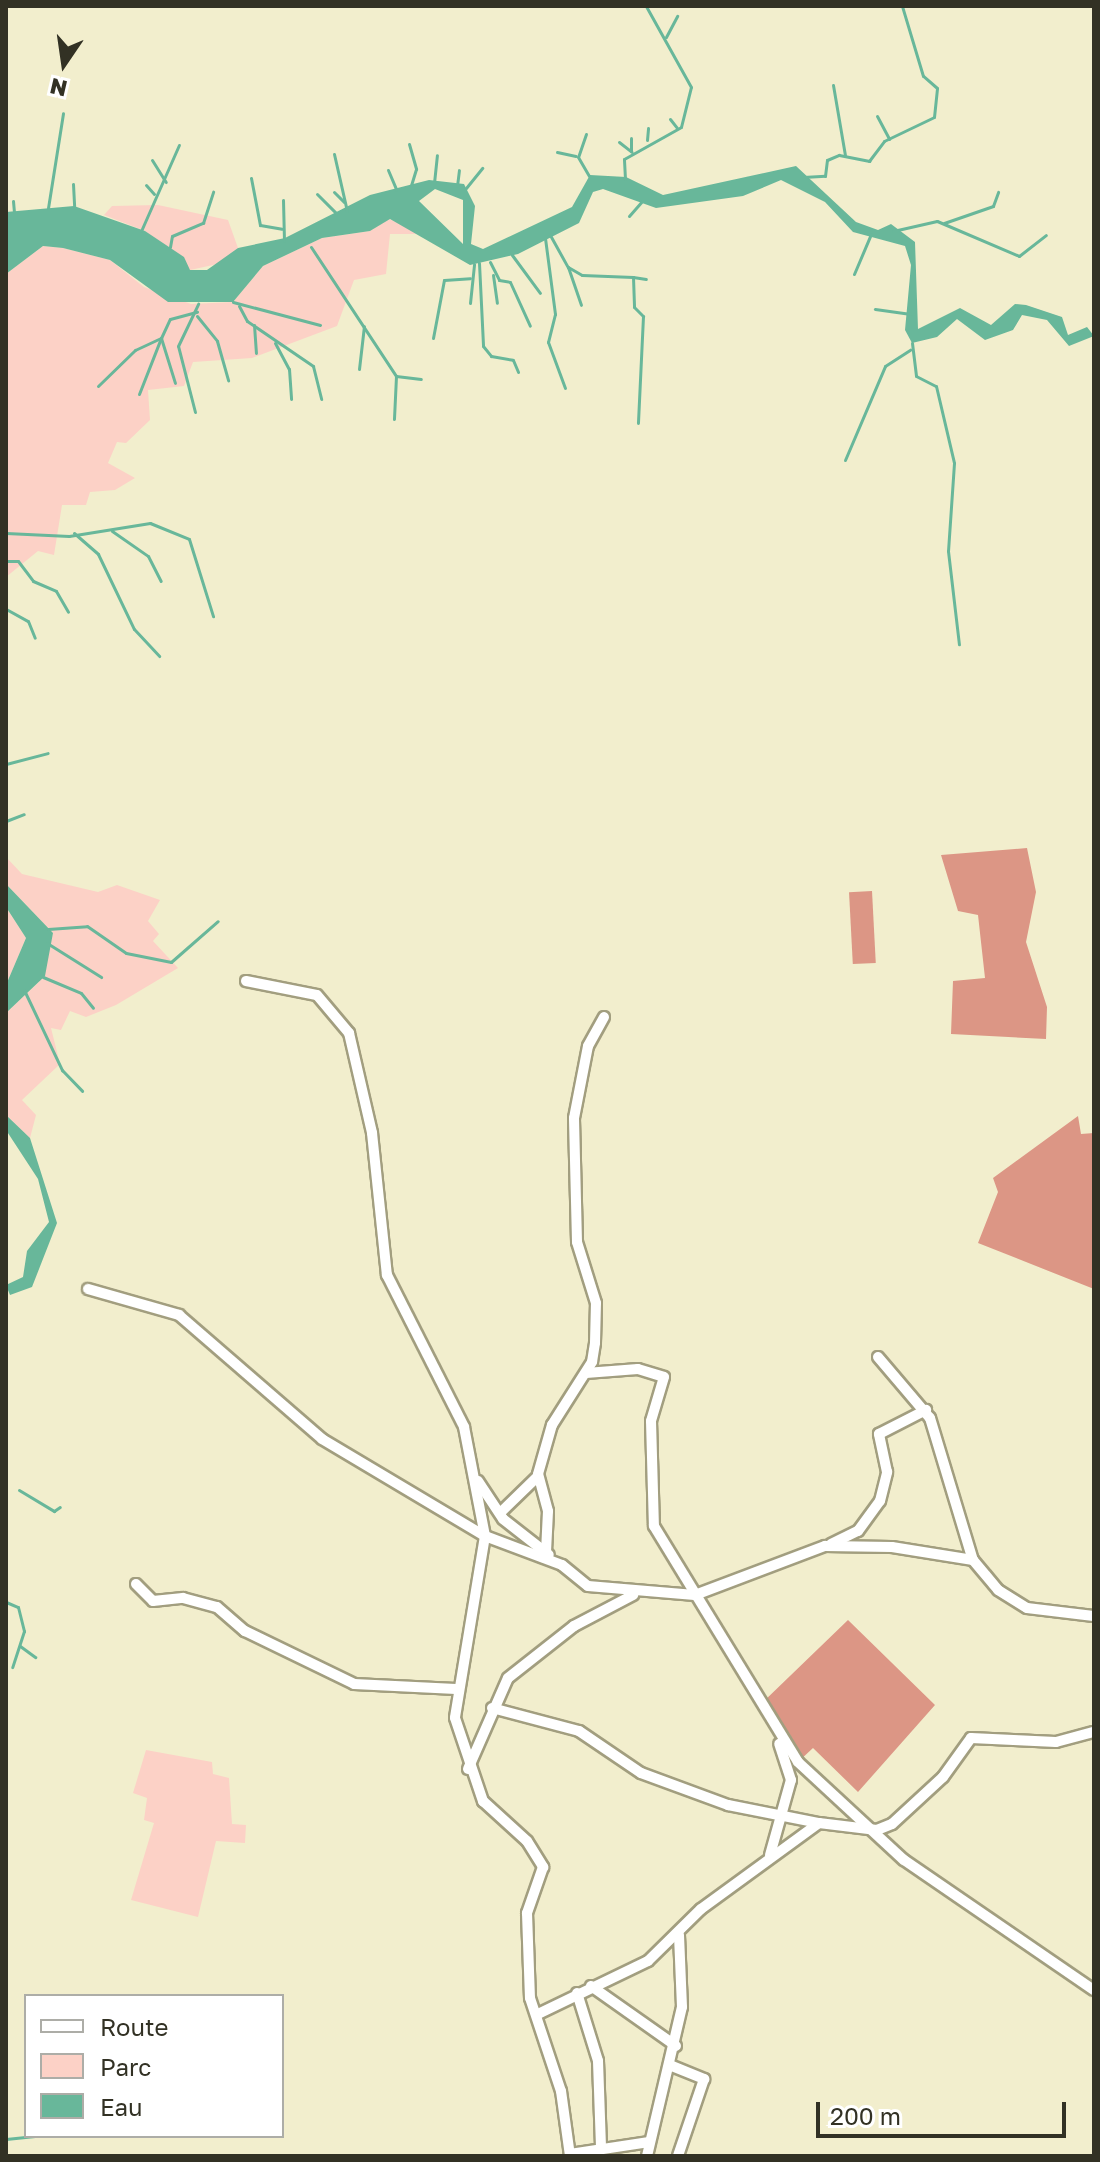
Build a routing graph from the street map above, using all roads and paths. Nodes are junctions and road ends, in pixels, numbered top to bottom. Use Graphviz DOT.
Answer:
graph roads {
  1 [pos="246,981"];
  2 [pos="604,1017"];
  3 [pos="88,1289"];
  4 [pos="878,1357"];
  5 [pos="586,1373"];
  6 [pos="926,1410"];
  7 [pos="472,1473"];
  8 [pos="538,1476"];
  9 [pos="500,1513"];
  10 [pos="485,1536"];
  11 [pos="825,1546"];
  12 [pos="546,1552"];
  13 [pos="973,1560"];
  14 [pos="562,1565"];
  15 [pos="136,1584"];
  16 [pos="634,1595"];
  17 [pos="695,1595"];
  18 [pos="1094,1616"];
  19 [pos="456,1689"];
  20 [pos="492,1708"];
  21 [pos="773,1728"];
  22 [pos="1094,1732"];
  23 [pos="468,1769"];
  24 [pos="782,1812"];
  25 [pos="819,1823"];
  26 [pos="877,1830"];
  27 [pos="770,1855"];
  28 [pos="679,1935"];
  29 [pos="591,1986"];
  30 [pos="1094,1990"];
  31 [pos="577,1993"];
  32 [pos="538,2014"];
  33 [pos="676,2046"];
  34 [pos="672,2066"];
  35 [pos="649,2142"];
  36 [pos="601,2148"];
  37 [pos="570,2155"];
  38 [pos="647,2156"];
  39 [pos="678,2156"];
  1 -- 7 [label="street"];
  2 -- 5 [label="street"];
  3 -- 10 [label="street"];
  4 -- 6 [label="street"];
  5 -- 8 [label="street"];
  5 -- 17 [label="street"];
  6 -- 11 [label="street"];
  6 -- 13 [label="street"];
  7 -- 9 [label="street"];
  7 -- 10 [label="street"];
  8 -- 9 [label="street"];
  8 -- 12 [label="street"];
  9 -- 12 [label="street"];
  10 -- 14 [label="street"];
  10 -- 19 [label="street"];
  11 -- 13 [label="street"];
  11 -- 17 [label="street"];
  12 -- 14 [label="street"];
  13 -- 18 [label="street"];
  14 -- 16 [label="street"];
  15 -- 19 [label="street"];
  16 -- 17 [label="street"];
  16 -- 20 [label="street"];
  17 -- 21 [label="street"];
  19 -- 23 [label="street"];
  20 -- 23 [label="street"];
  20 -- 24 [label="street"];
  21 -- 24 [label="street"];
  21 -- 26 [label="street"];
  22 -- 26 [label="street"];
  23 -- 32 [label="street"];
  24 -- 25 [label="street"];
  24 -- 27 [label="street"];
  25 -- 26 [label="street"];
  25 -- 27 [label="street"];
  26 -- 30 [label="street"];
  27 -- 28 [label="street"];
  28 -- 29 [label="street"];
  28 -- 33 [label="street"];
  29 -- 31 [label="street"];
  29 -- 33 [label="street"];
  31 -- 32 [label="street"];
  31 -- 36 [label="street"];
  32 -- 37 [label="street"];
  33 -- 34 [label="street"];
  34 -- 35 [label="street"];
  34 -- 39 [label="street"];
  35 -- 36 [label="street"];
  35 -- 38 [label="street"];
  36 -- 37 [label="street"];
}
